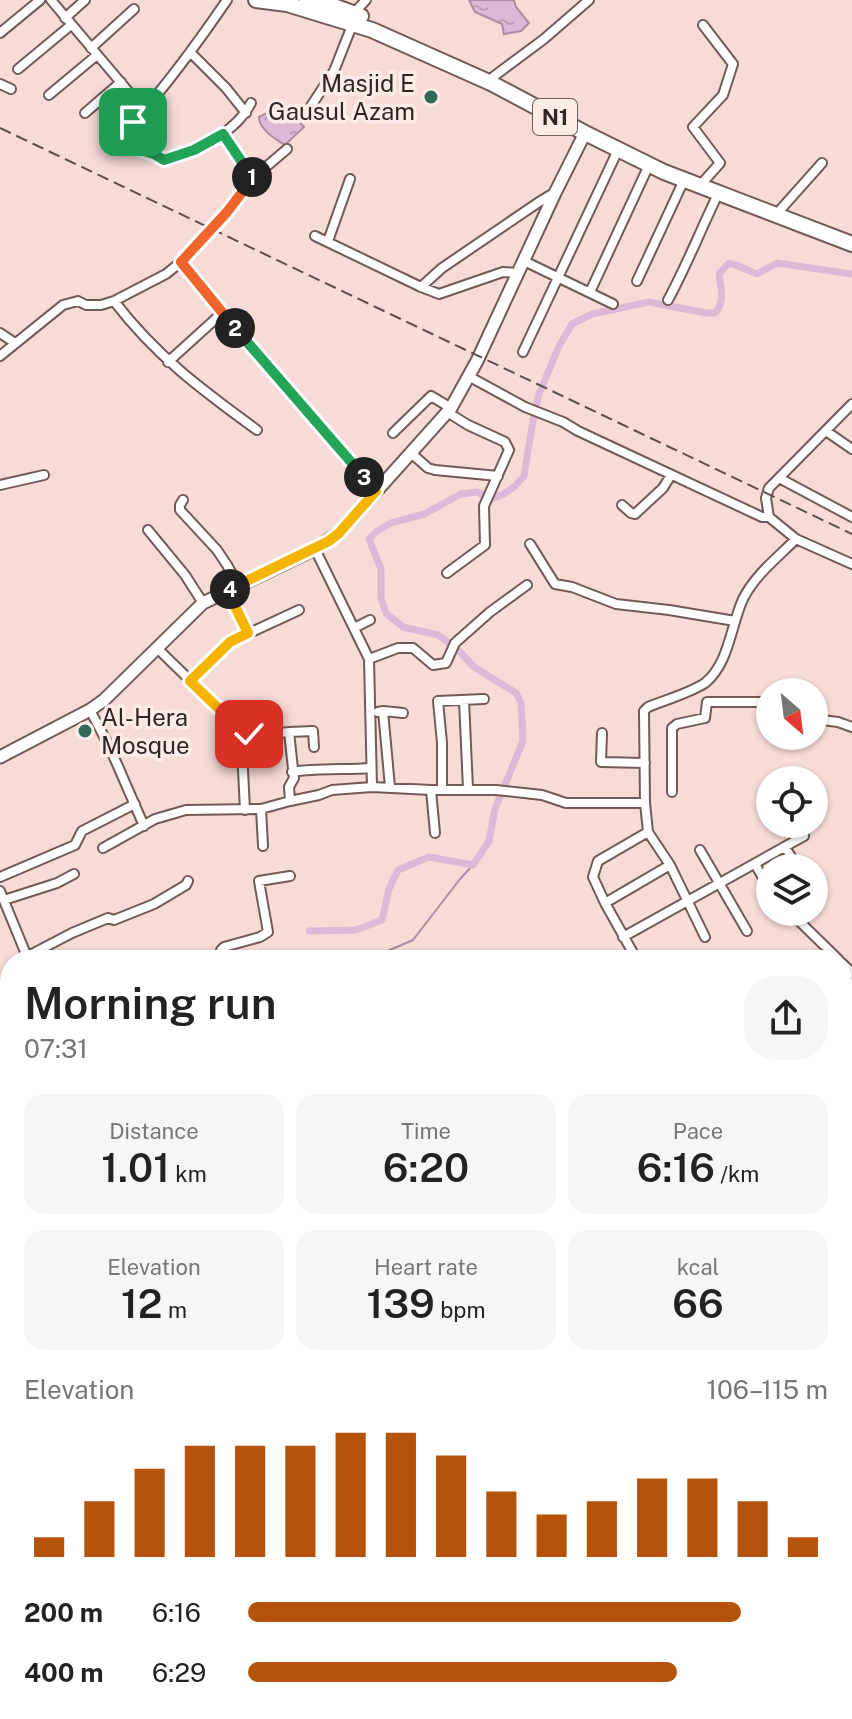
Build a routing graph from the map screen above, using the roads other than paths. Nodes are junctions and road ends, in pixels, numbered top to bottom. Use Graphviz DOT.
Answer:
graph roads {
  1 [pos="40,0"];
  2 [pos="51,0"];
  3 [pos="85,0"];
  4 [pos="227,0"];
  5 [pos="256,0"];
  6 [pos="307,0"];
  7 [pos="366,0"];
  8 [pos="589,0"];
  9 [pos="326,2"];
  10 [pos="134,9"];
  11 [pos="354,18"];
  12 [pos="68,21"];
  13 [pos="703,25"];
  14 [pos="0,33"];
  15 [pos="94,52"];
  16 [pos="191,53"];
  17 [pos="18,69"];
  18 [pos="493,77"];
  19 [pos="121,82"];
  20 [pos="0,84"];
  21 [pos="11,89"];
  22 [pos="49,95"];
  23 [pos="251,103"];
  24 [pos="311,106"];
  25 [pos="144,110"];
  26 [pos="85,113"];
  27 [pos="246,113"];
  28 [pos="585,133"];
  29 [pos="223,134"];
  30 [pos="287,149"];
  31 [pos="618,150"];
  32 [pos="822,163"];
  33 [pos="649,165"];
  34 [pos="253,178"];
  35 [pos="350,179"];
  36 [pos="684,180"];
  37 [pos="704,181"];
  38 [pos="555,193"];
  39 [pos="718,194"];
  40 [pos="786,214"];
  41 [pos="852,234"];
  42 [pos="315,236"];
  43 [pos="328,241"];
  44 [pos="852,244"];
  45 [pos="524,261"];
  46 [pos="181,262"];
  47 [pos="518,273"];
  48 [pos="558,277"];
  49 [pos="637,281"];
  50 [pos="421,287"];
  51 [pos="590,292"];
  52 [pos="668,300"];
  53 [pos="114,301"];
  54 [pos="613,304"];
  55 [pos="222,313"];
  56 [pos="0,333"];
  57 [pos="15,343"];
  58 [pos="523,352"];
  59 [pos="0,356"];
  60 [pos="168,362"];
  61 [pos="470,377"];
  62 [pos="852,405"];
  63 [pos="449,410"];
  64 [pos="257,430"];
  65 [pos="826,431"];
  66 [pos="393,433"];
  67 [pos="852,449"];
  68 [pos="411,453"];
  69 [pos="44,475"];
  70 [pos="671,475"];
  71 [pos="498,476"];
  72 [pos="779,478"];
  73 [pos="0,485"];
  74 [pos="376,491"];
  75 [pos="183,500"];
  76 [pos="622,505"];
  77 [pos="769,517"];
  78 [pos="852,517"];
  79 [pos="148,530"];
  80 [pos="796,539"];
  81 [pos="530,544"];
  82 [pos="315,549"];
  83 [pos="852,564"];
  84 [pos="447,573"];
  85 [pos="527,585"];
  86 [pos="232,588"];
  87 [pos="203,603"];
  88 [pos="299,610"];
  89 [pos="370,620"];
  90 [pos="735,621"];
  91 [pos="354,628"];
  92 [pos="248,633"];
  93 [pos="157,648"];
  94 [pos="369,659"];
  95 [pos="190,681"];
  96 [pos="484,699"];
  97 [pos="464,700"];
  98 [pos="756,702"];
  99 [pos="90,710"];
  100 [pos="383,711"];
  101 [pos="403,713"];
  102 [pos="370,715"];
  103 [pos="828,721"];
  104 [pos="852,727"];
  105 [pos="241,730"];
  106 [pos="289,732"];
  107 [pos="602,733"];
  108 [pos="314,747"];
  109 [pos="0,757"];
  110 [pos="645,763"];
  111 [pos="371,768"];
  112 [pos="292,772"];
  113 [pos="372,787"];
  114 [pos="390,787"];
  115 [pos="442,789"];
  116 [pos="468,789"];
  117 [pos="431,790"];
  118 [pos="672,792"];
  119 [pos="290,801"];
  120 [pos="645,803"];
  121 [pos="135,804"];
  122 [pos="261,809"];
  123 [pos="245,810"];
  124 [pos="144,826"];
  125 [pos="648,832"];
  126 [pos="435,833"];
  127 [pos="801,838"];
  128 [pos="263,846"];
  129 [pos="785,847"];
  130 [pos="103,848"];
  131 [pos="700,850"];
  132 [pos="789,854"];
  133 [pos="755,864"];
  134 [pos="670,865"];
  135 [pos="74,874"];
  136 [pos="290,876"];
  137 [pos="0,877"];
  138 [pos="188,881"];
  139 [pos="720,884"];
  140 [pos="2,896"];
  141 [pos="687,901"];
  142 [pos="605,903"];
  143 [pos="804,926"];
  144 [pos="747,931"];
  145 [pos="623,937"];
  146 [pos="705,937"];
  147 [pos="24,950"];
  148 [pos="41,950"];
  149 [pos="221,950"];
  150 [pos="631,950"];
  151 [pos="828,950"];
  1 -- 14 [label="street"];
  2 -- 12 [label="street"];
  3 -- 12 [label="street"];
  4 -- 16 [label="street"];
  5 -- 11 [label="highway, N1"];
  6 -- 9 [label="highway, N1"];
  7 -- 11 [label="street"];
  8 -- 18 [label="street"];
  9 -- 11 [label="highway, N1"];
  10 -- 15 [label="street"];
  11 -- 18 [label="highway, N1"];
  11 -- 24 [label="street"];
  11 -- 28 [label="highway, N1"];
  12 -- 15 [label="street"];
  12 -- 17 [label="street"];
  13 -- 37 [label="street"];
  15 -- 19 [label="street"];
  15 -- 22 [label="street"];
  16 -- 25 [label="street"];
  16 -- 27 [label="street"];
  18 -- 37 [label="highway, N1"];
  19 -- 25 [label="street"];
  19 -- 26 [label="street"];
  20 -- 21 [label="street"];
  23 -- 27 [label="street"];
  25 -- 29 [label="street"];
  27 -- 29 [label="street"];
  28 -- 31 [label="highway, N1"];
  28 -- 38 [label="street"];
  29 -- 34 [label="street"];
  30 -- 34 [label="street"];
  31 -- 33 [label="highway, N1"];
  31 -- 48 [label="street"];
  32 -- 40 [label="street"];
  33 -- 36 [label="highway, N1"];
  33 -- 51 [label="street"];
  34 -- 46 [label="street"];
  35 -- 43 [label="street"];
  36 -- 39 [label="highway, N1"];
  36 -- 49 [label="street"];
  37 -- 40 [label="highway, N1"];
  38 -- 45 [label="street"];
  38 -- 50 [label="street"];
  39 -- 40 [label="highway, N1"];
  39 -- 52 [label="street"];
  40 -- 41 [label="highway, N1"];
  40 -- 44 [label="highway, N1"];
  42 -- 43 [label="street"];
  43 -- 50 [label="street"];
  45 -- 47 [label="street"];
  45 -- 48 [label="street"];
  46 -- 53 [label="street"];
  46 -- 55 [label="street"];
  47 -- 50 [label="street"];
  47 -- 61 [label="street"];
  48 -- 51 [label="street"];
  48 -- 58 [label="street"];
  51 -- 54 [label="street"];
  53 -- 57 [label="street"];
  53 -- 60 [label="street"];
  55 -- 60 [label="street"];
  55 -- 74 [label="street"];
  56 -- 57 [label="street"];
  57 -- 59 [label="street"];
  60 -- 64 [label="street"];
  61 -- 63 [label="street"];
  61 -- 70 [label="street"];
  62 -- 65 [label="street"];
  63 -- 66 [label="street"];
  63 -- 68 [label="street"];
  63 -- 71 [label="street"];
  65 -- 67 [label="street"];
  65 -- 72 [label="street"];
  68 -- 71 [label="street"];
  68 -- 74 [label="street"];
  69 -- 73 [label="street"];
  70 -- 76 [label="street"];
  70 -- 77 [label="street"];
  71 -- 84 [label="street"];
  72 -- 77 [label="street"];
  72 -- 78 [label="street"];
  74 -- 82 [label="street"];
  75 -- 86 [label="street"];
  77 -- 80 [label="street"];
  79 -- 87 [label="street"];
  80 -- 83 [label="street"];
  80 -- 90 [label="street"];
  81 -- 90 [label="street"];
  82 -- 86 [label="street"];
  82 -- 91 [label="street"];
  85 -- 94 [label="street"];
  86 -- 87 [label="street"];
  86 -- 92 [label="street"];
  87 -- 93 [label="street"];
  88 -- 92 [label="street"];
  89 -- 91 [label="street"];
  90 -- 110 [label="street"];
  91 -- 94 [label="street"];
  92 -- 95 [label="street"];
  93 -- 95 [label="street"];
  93 -- 99 [label="street"];
  94 -- 102 [label="street"];
  95 -- 105 [label="street"];
  96 -- 97 [label="street"];
  97 -- 115 [label="street"];
  97 -- 116 [label="street"];
  98 -- 118 [label="street"];
  99 -- 109 [label="street"];
  99 -- 121 [label="street"];
  100 -- 101 [label="street"];
  100 -- 102 [label="street"];
  100 -- 114 [label="street"];
  102 -- 111 [label="street"];
  103 -- 104 [label="street"];
  105 -- 106 [label="street"];
  105 -- 123 [label="street"];
  106 -- 108 [label="street"];
  106 -- 112 [label="street"];
  107 -- 110 [label="street"];
  110 -- 120 [label="street"];
  111 -- 112 [label="street"];
  111 -- 113 [label="street"];
  112 -- 119 [label="street"];
  113 -- 114 [label="street"];
  113 -- 119 [label="street"];
  114 -- 117 [label="street"];
  115 -- 116 [label="street"];
  115 -- 117 [label="street"];
  116 -- 120 [label="street"];
  117 -- 126 [label="street"];
  119 -- 122 [label="street"];
  120 -- 125 [label="street"];
  121 -- 124 [label="street"];
  121 -- 137 [label="street"];
  122 -- 123 [label="street"];
  122 -- 128 [label="street"];
  123 -- 124 [label="street"];
  124 -- 130 [label="street"];
  125 -- 134 [label="street"];
  125 -- 142 [label="street"];
  127 -- 129 [label="street"];
  129 -- 132 [label="street"];
  129 -- 133 [label="street"];
  131 -- 139 [label="street"];
  133 -- 139 [label="street"];
  134 -- 141 [label="street"];
  134 -- 142 [label="street"];
  135 -- 140 [label="street"];
  136 -- 149 [label="street"];
  138 -- 148 [label="street"];
  139 -- 141 [label="street"];
  139 -- 144 [label="street"];
  140 -- 147 [label="street"];
  141 -- 145 [label="street"];
  141 -- 146 [label="street"];
  142 -- 145 [label="street"];
  143 -- 151 [label="street"];
  145 -- 150 [label="street"];
}
